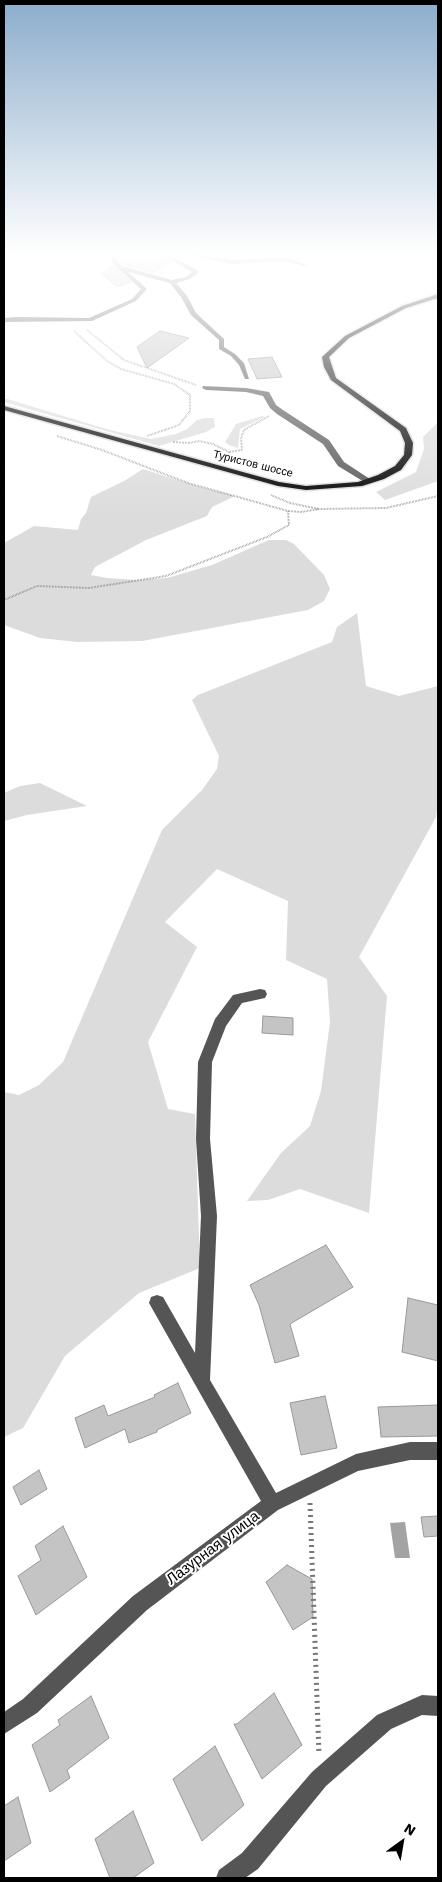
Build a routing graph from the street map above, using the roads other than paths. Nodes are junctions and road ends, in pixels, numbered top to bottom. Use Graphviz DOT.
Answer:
graph roads {
  1 [pos="222,342"];
  2 [pos="342,342"];
  3 [pos="247,378"];
  4 [pos="206,388"];
  5 [pos="4,408"];
  6 [pos="369,481"];
  7 [pos="260,994"];
  8 [pos="157,1303"];
  9 [pos="202,1383"];
  10 [pos="438,1451"];
  11 [pos="272,1504"];
  12 [pos="438,1706"];
  13 [pos="4,1724"];
  14 [pos="227,1878"];
  1 -- 3 [label="street"];
  2 -- 6 [label="main road, Туристов шоссе"];
  4 -- 6 [label="street"];
  5 -- 6 [label="main road, Туристов шоссе"];
  7 -- 9 [label="street"];
  8 -- 9 [label="street, Лазурная улица"];
  9 -- 11 [label="street, Лазурная улица"];
  10 -- 11 [label="street"];
  11 -- 13 [label="street, Лазурная улица"];
  12 -- 14 [label="street"];
}
